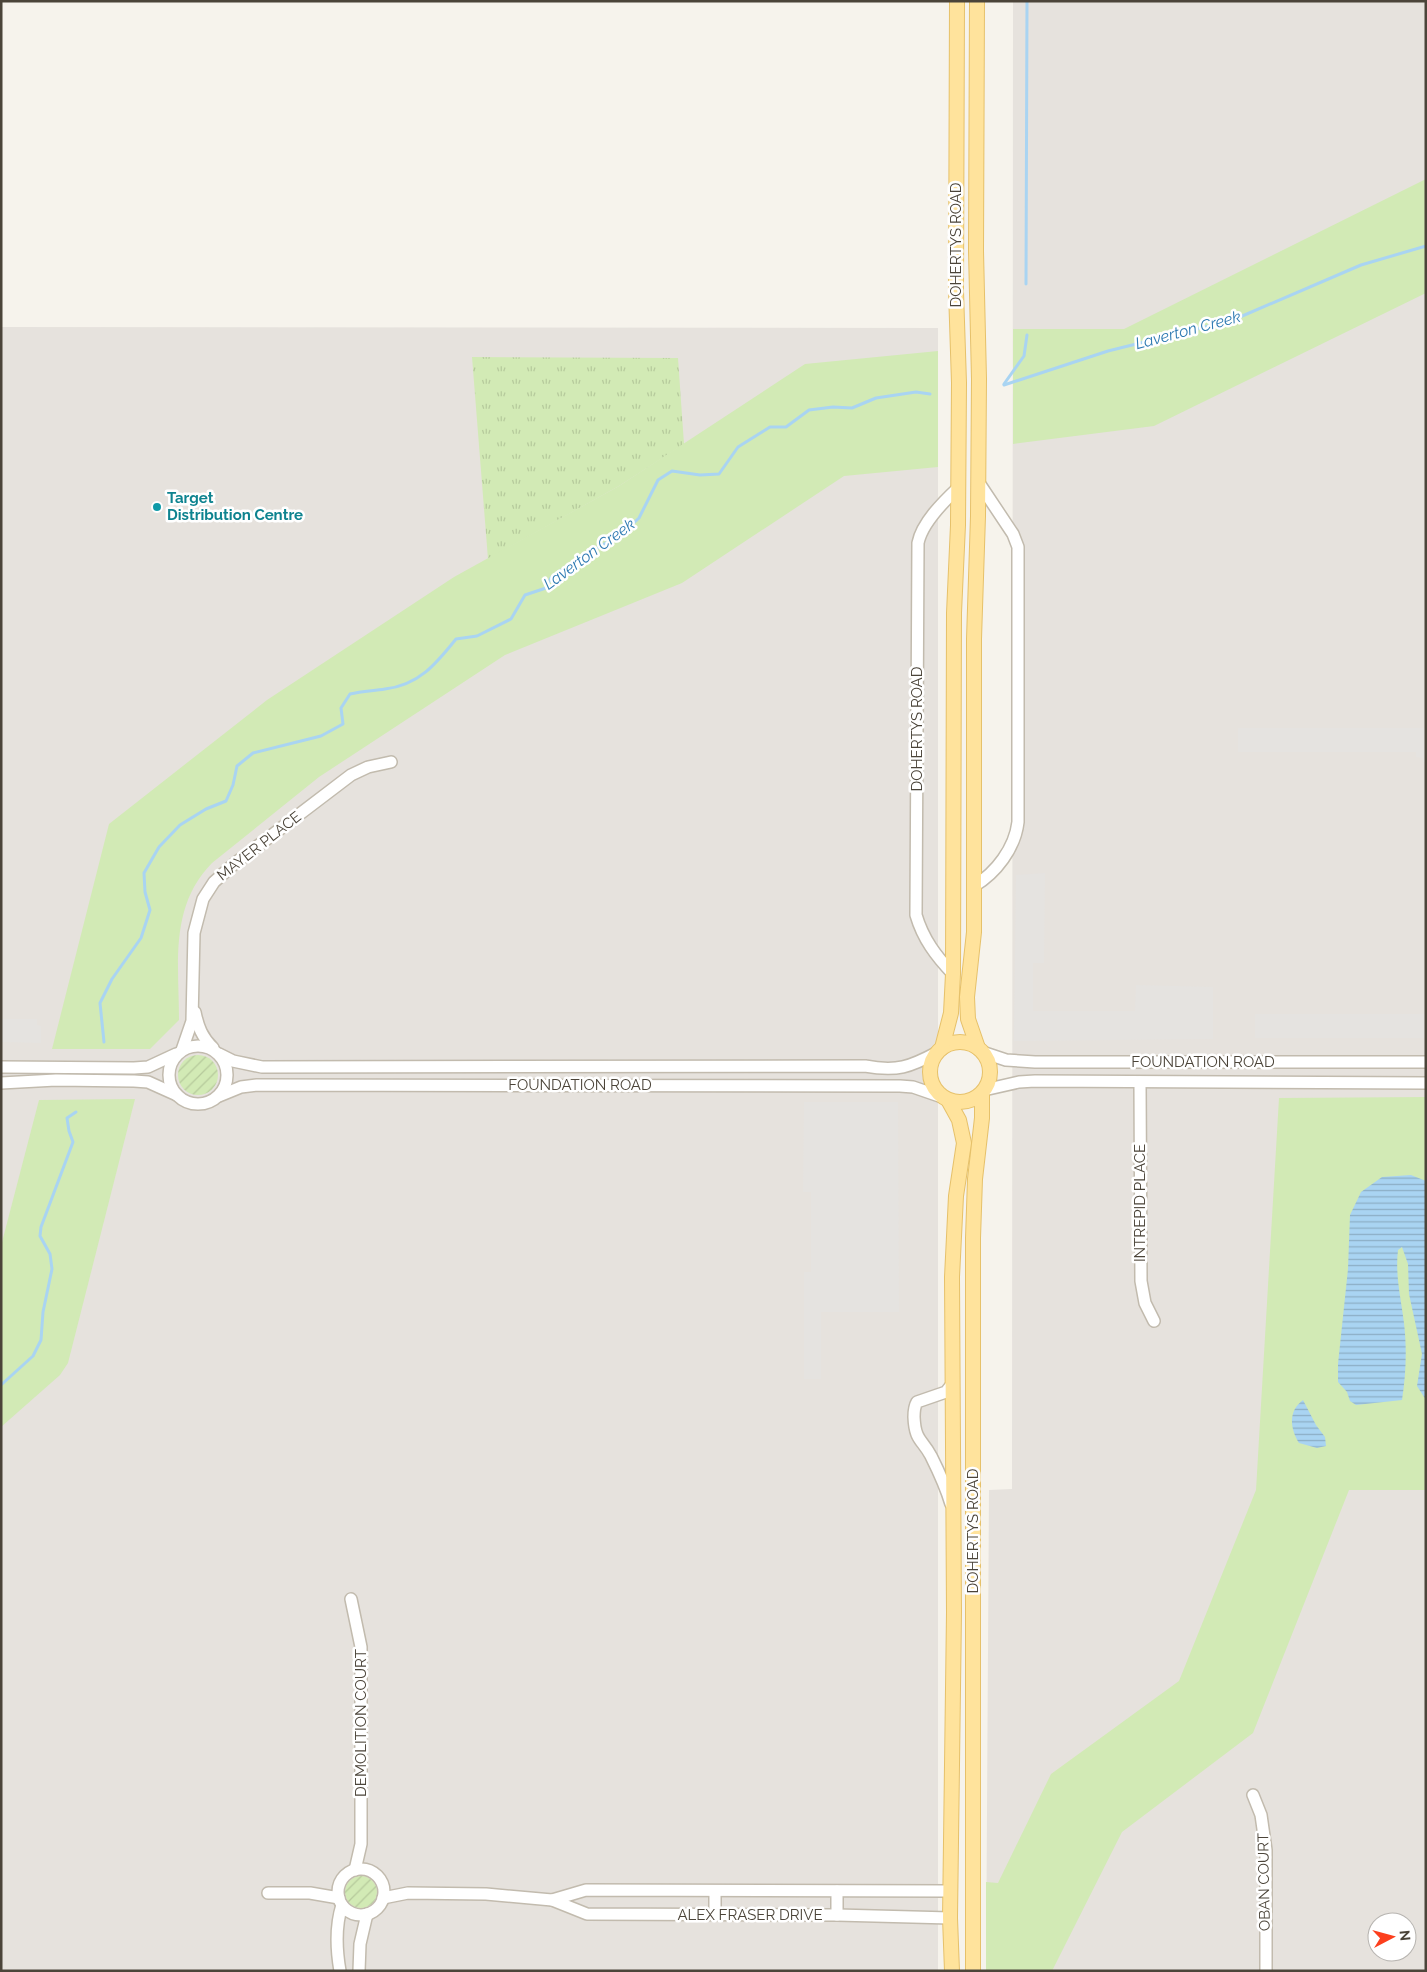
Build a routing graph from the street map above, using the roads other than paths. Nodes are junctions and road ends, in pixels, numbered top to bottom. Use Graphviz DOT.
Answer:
graph roads {
  1 [pos="957,1"];
  2 [pos="977,1"];
  3 [pos="979,483"];
  4 [pos="958,488"];
  5 [pos="391,762"];
  6 [pos="974,886"];
  7 [pos="954,974"];
  8 [pos="194,1008"];
  9 [pos="940,1050"];
  10 [pos="980,1050"];
  11 [pos="180,1052"];
  12 [pos="218,1053"];
  13 [pos="1336,1062"];
  14 [pos="1426,1062"];
  15 [pos="1,1067"];
  16 [pos="1140,1082"];
  17 [pos="1335,1082"];
  18 [pos="1,1083"];
  19 [pos="1426,1083"];
  20 [pos="983,1091"];
  21 [pos="177,1095"];
  22 [pos="219,1096"];
  23 [pos="945,1098"];
  24 [pos="1154,1321"];
  25 [pos="954,1383"];
  26 [pos="954,1510"];
  27 [pos="351,1598"];
  28 [pos="954,1612"];
  29 [pos="973,1612"];
  30 [pos="1253,1795"];
  31 [pos="361,1848"];
  32 [pos="355,1870"];
  33 [pos="369,1871"];
  34 [pos="340,1884"];
  35 [pos="383,1886"];
  36 [pos="837,1891"];
  37 [pos="950,1891"];
  38 [pos="310,1892"];
  39 [pos="715,1892"];
  40 [pos="268,1893"];
  41 [pos="408,1893"];
  42 [pos="383,1898"];
  43 [pos="552,1900"];
  44 [pos="341,1901"];
  45 [pos="973,1904"];
  46 [pos="367,1914"];
  47 [pos="715,1915"];
  48 [pos="837,1915"];
  49 [pos="950,1918"];
  50 [pos="340,1971"];
  51 [pos="359,1971"];
  52 [pos="952,1971"];
  53 [pos="973,1971"];
  54 [pos="1266,1971"];
  1 -- 4 [label="main road, DOHERTYS ROAD"];
  2 -- 3 [label="main road, DOHERTYS ROAD"];
  3 -- 6 [label="main road, DOHERTYS ROAD"];
  3 -- 6 [label="street"];
  4 -- 7 [label="main road, DOHERTYS ROAD"];
  4 -- 7 [label="street, DOHERTYS ROAD"];
  5 -- 8 [label="street, MAYER PLACE"];
  6 -- 10 [label="main road, DOHERTYS ROAD"];
  7 -- 9 [label="main road, DOHERTYS ROAD"];
  8 -- 11 [label="street, MAYER PLACE"];
  8 -- 12 [label="street, MAYER PLACE"];
  9 -- 10 [label="main road"];
  9 -- 12 [label="street, FOUNDATION ROAD"];
  9 -- 23 [label="main road"];
  10 -- 13 [label="street, FOUNDATION ROAD"];
  10 -- 20 [label="main road"];
  11 -- 12 [label="street"];
  11 -- 15 [label="street"];
  11 -- 21 [label="street"];
  12 -- 22 [label="street"];
  13 -- 14 [label="street, FOUNDATION ROAD"];
  13 -- 17 [label="street"];
  16 -- 17 [label="street, FOUNDATION ROAD"];
  16 -- 20 [label="street, FOUNDATION ROAD"];
  16 -- 24 [label="street, INTREPID PLACE"];
  17 -- 19 [label="street, FOUNDATION ROAD"];
  18 -- 21 [label="street"];
  20 -- 23 [label="main road"];
  20 -- 29 [label="main road, DOHERTYS ROAD"];
  21 -- 22 [label="street"];
  22 -- 23 [label="street, FOUNDATION ROAD"];
  23 -- 25 [label="main road, DOHERTYS ROAD"];
  25 -- 26 [label="main road, DOHERTYS ROAD"];
  25 -- 26 [label="street, DOHERTYS ROAD"];
  26 -- 28 [label="main road, DOHERTYS ROAD"];
  27 -- 31 [label="street, DEMOLITION COURT"];
  28 -- 29 [label="main road"];
  28 -- 37 [label="main road, DOHERTYS ROAD"];
  29 -- 45 [label="main road, DOHERTYS ROAD"];
  30 -- 54 [label="street, OBAN COURT"];
  31 -- 32 [label="street, DEMOLITION COURT"];
  31 -- 33 [label="street, DEMOLITION COURT"];
  32 -- 33 [label="street"];
  32 -- 34 [label="street"];
  33 -- 35 [label="street"];
  34 -- 38 [label="street"];
  34 -- 44 [label="street"];
  35 -- 41 [label="street, ALEX FRASER DRIVE"];
  35 -- 42 [label="street"];
  36 -- 37 [label="street, ALEX FRASER DRIVE"];
  36 -- 39 [label="street, ALEX FRASER DRIVE"];
  36 -- 48 [label="street"];
  37 -- 45 [label="main road"];
  37 -- 49 [label="main road, DOHERTYS ROAD"];
  38 -- 40 [label="street"];
  38 -- 44 [label="street"];
  39 -- 43 [label="street, ALEX FRASER DRIVE"];
  39 -- 47 [label="street"];
  41 -- 42 [label="street, ALEX FRASER DRIVE"];
  41 -- 43 [label="street, ALEX FRASER DRIVE"];
  42 -- 46 [label="street"];
  43 -- 47 [label="street, ALEX FRASER DRIVE"];
  44 -- 46 [label="street"];
  44 -- 50 [label="street"];
  45 -- 49 [label="main road"];
  45 -- 53 [label="main road, DOHERTYS ROAD"];
  46 -- 51 [label="street"];
  47 -- 48 [label="street, ALEX FRASER DRIVE"];
  48 -- 49 [label="street, ALEX FRASER DRIVE"];
  49 -- 52 [label="main road, DOHERTYS ROAD"];
}
